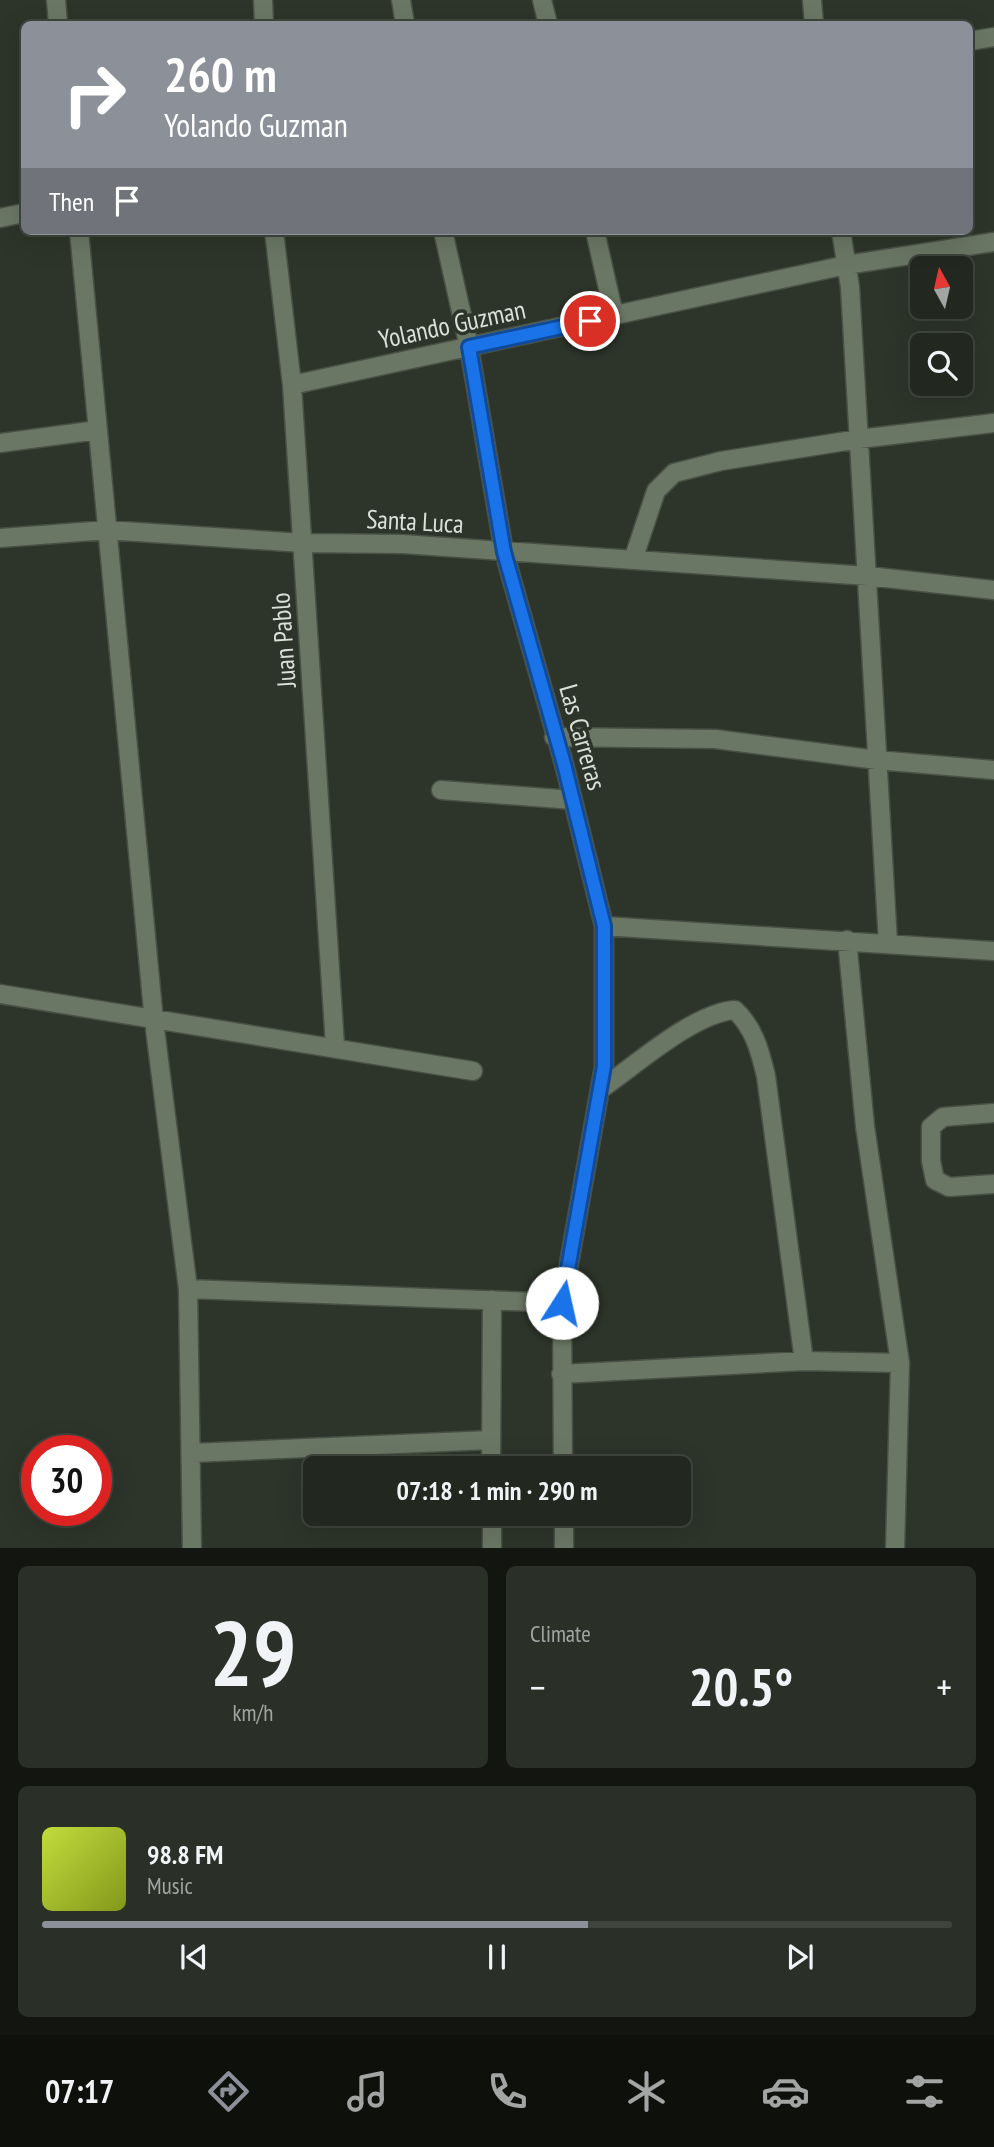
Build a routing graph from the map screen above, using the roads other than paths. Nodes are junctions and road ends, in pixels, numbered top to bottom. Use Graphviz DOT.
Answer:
graph roads {
  1 [pos="56,0"];
  2 [pos="263,0"];
  3 [pos="401,0"];
  4 [pos="542,0"];
  5 [pos="812,0"];
  6 [pos="58,21"];
  7 [pos="264,21"];
  8 [pos="404,21"];
  9 [pos="547,21"];
  10 [pos="814,21"];
  11 [pos="994,37"];
  12 [pos="973,40"];
  13 [pos="21,214"];
  14 [pos="0,218"];
  15 [pos="79,235"];
  16 [pos="274,235"];
  17 [pos="444,235"];
  18 [pos="596,235"];
  19 [pos="842,235"];
  20 [pos="994,242"];
  21 [pos="846,265"];
  22 [pos="614,315"];
  23 [pos="469,347"];
  24 [pos="292,385"];
  25 [pos="994,424"];
  26 [pos="98,430"];
  27 [pos="859,439"];
  28 [pos="0,443"];
  29 [pos="107,530"];
  30 [pos="0,538"];
  31 [pos="303,543"];
  32 [pos="504,552"];
  33 [pos="633,560"];
  34 [pos="868,576"];
  35 [pos="994,590"];
  36 [pos="554,737"];
  37 [pos="877,760"];
  38 [pos="994,770"];
  39 [pos="441,790"];
  40 [pos="573,800"];
  41 [pos="604,926"];
  42 [pos="847,940"];
  43 [pos="888,943"];
  44 [pos="994,951"];
  45 [pos="0,994"];
  46 [pos="154,1021"];
  47 [pos="335,1046"];
  48 [pos="473,1071"];
  49 [pos="601,1089"];
  50 [pos="994,1113"];
  51 [pos="994,1184"];
  52 [pos="188,1289"];
  53 [pos="492,1300"];
  54 [pos="562,1303"];
  55 [pos="804,1362"];
  56 [pos="900,1363"];
  57 [pos="561,1374"];
  58 [pos="491,1440"];
  59 [pos="192,1453"];
  60 [pos="491,1456"];
  61 [pos="563,1456"];
  62 [pos="492,1526"];
  63 [pos="564,1526"];
  64 [pos="192,1548"];
  65 [pos="492,1548"];
  66 [pos="564,1548"];
  67 [pos="895,1548"];
  1 -- 6 [label="street"];
  2 -- 7 [label="street"];
  3 -- 8 [label="street"];
  4 -- 9 [label="street"];
  5 -- 10 [label="street"];
  11 -- 12 [label="street"];
  13 -- 14 [label="street"];
  15 -- 26 [label="street"];
  16 -- 24 [label="street, Juan Pablo"];
  17 -- 23 [label="street, Las Carreras"];
  18 -- 22 [label="street"];
  19 -- 21 [label="street"];
  20 -- 21 [label="street, Yolando Guzman"];
  21 -- 22 [label="street, Yolando Guzman"];
  21 -- 27 [label="street"];
  22 -- 23 [label="street, Yolando Guzman"];
  23 -- 24 [label="street, Yolando Guzman"];
  23 -- 32 [label="street, Las Carreras"];
  24 -- 31 [label="street, Juan Pablo"];
  25 -- 27 [label="street"];
  26 -- 28 [label="street"];
  26 -- 29 [label="street"];
  27 -- 33 [label="street"];
  27 -- 34 [label="street"];
  29 -- 30 [label="street, Santa Luca"];
  29 -- 31 [label="street, Santa Luca"];
  29 -- 46 [label="street"];
  31 -- 32 [label="street, Santa Luca"];
  31 -- 47 [label="street, Juan Pablo"];
  32 -- 33 [label="street, Santa Luca"];
  32 -- 36 [label="street, Las Carreras"];
  33 -- 34 [label="street, Santa Luca"];
  34 -- 35 [label="street, Santa Luca"];
  34 -- 37 [label="street"];
  36 -- 37 [label="street"];
  36 -- 40 [label="street, Las Carreras"];
  37 -- 38 [label="street"];
  37 -- 43 [label="street"];
  39 -- 40 [label="street"];
  40 -- 41 [label="street, Las Carreras"];
  41 -- 42 [label="street"];
  41 -- 49 [label="street, Las Carreras"];
  42 -- 43 [label="street"];
  42 -- 56 [label="street"];
  43 -- 44 [label="street"];
  45 -- 46 [label="street"];
  46 -- 47 [label="street"];
  46 -- 52 [label="street"];
  47 -- 48 [label="street"];
  49 -- 54 [label="street, Las Carreras"];
  49 -- 55 [label="street"];
  50 -- 51 [label="street"];
  52 -- 53 [label="street"];
  52 -- 59 [label="street"];
  53 -- 54 [label="street"];
  53 -- 58 [label="street"];
  54 -- 57 [label="street, Las Carreras"];
  55 -- 56 [label="street"];
  55 -- 57 [label="street"];
  56 -- 67 [label="street"];
  57 -- 61 [label="street, Las Carreras"];
  58 -- 59 [label="street"];
  58 -- 60 [label="street"];
  59 -- 64 [label="street"];
  62 -- 65 [label="street"];
  63 -- 66 [label="street"];
}
